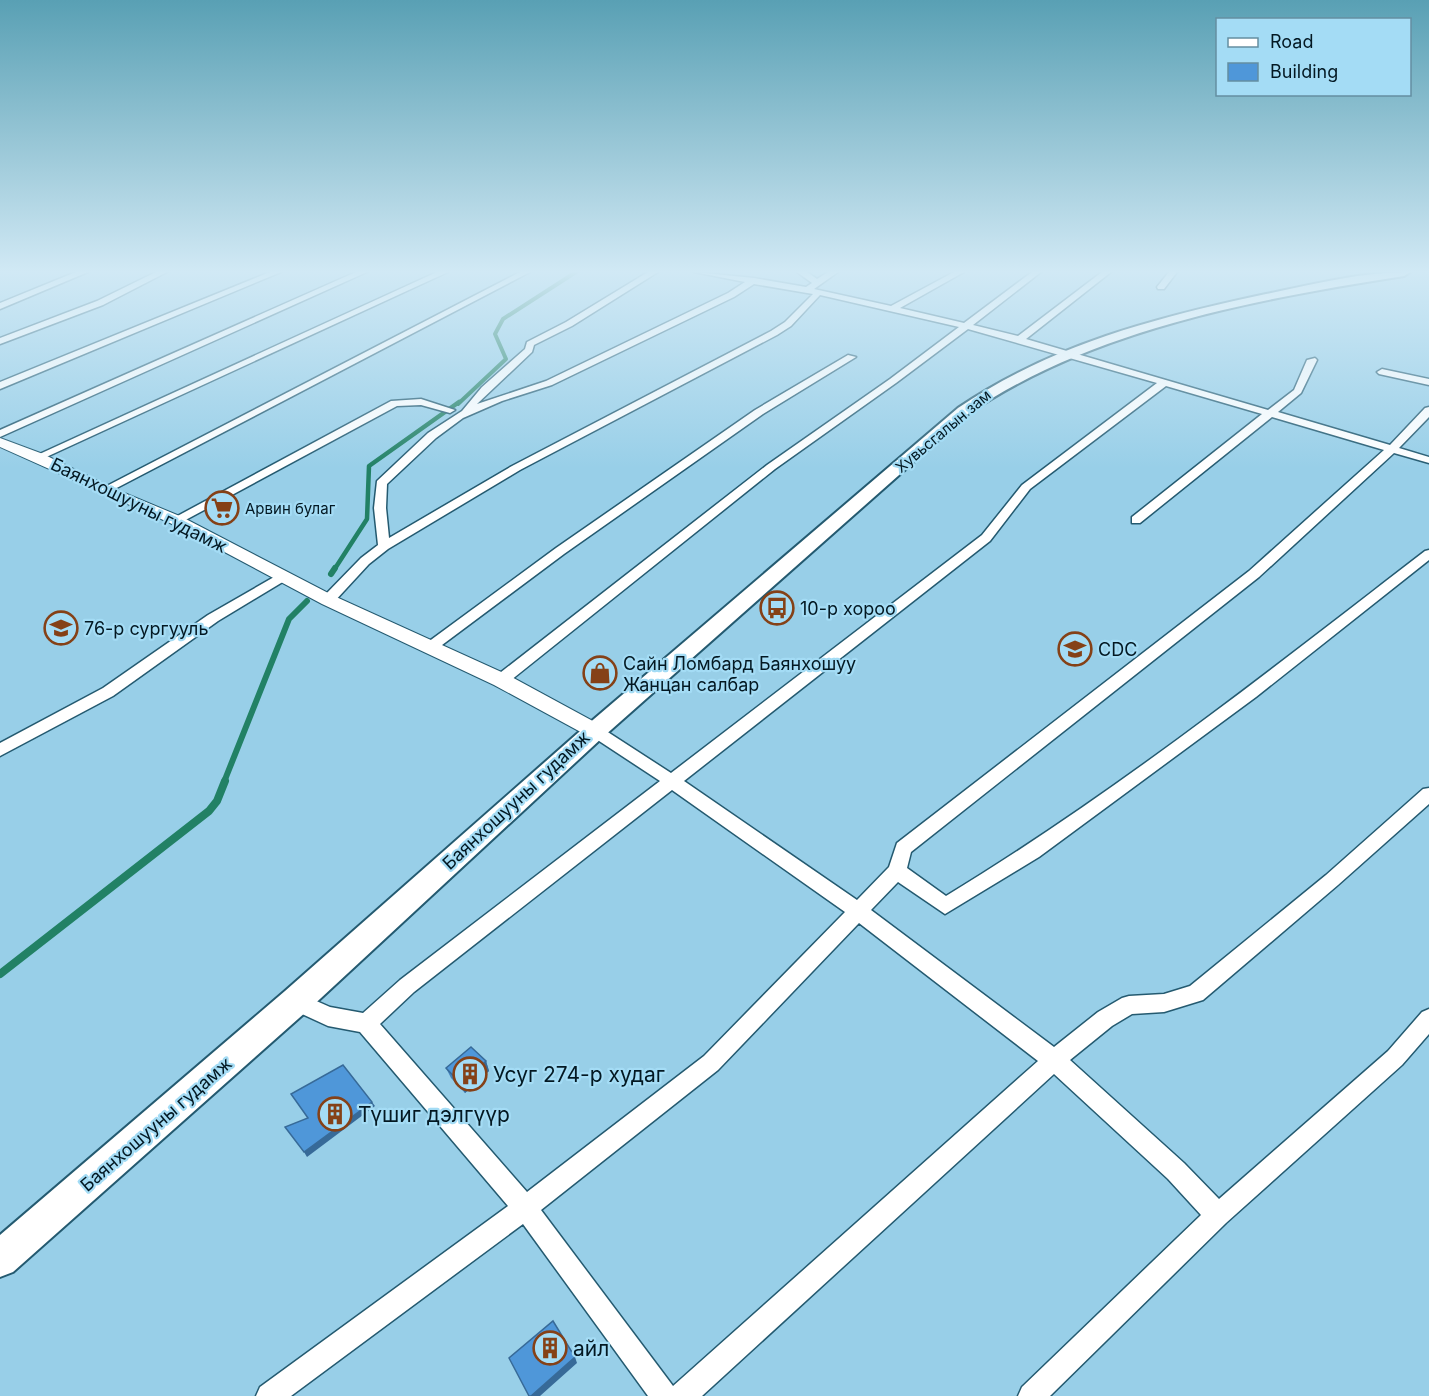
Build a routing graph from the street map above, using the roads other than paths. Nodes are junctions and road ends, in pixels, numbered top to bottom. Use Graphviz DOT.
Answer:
graph roads {
  1 [pos="119,337"];
  2 [pos="217,337"];
  3 [pos="301,337"];
  4 [pos="400,337"];
  5 [pos="543,337"];
  6 [pos="644,337"];
  7 [pos="766,337"];
  8 [pos="951,337"];
  9 [pos="1009,337"];
  10 [pos="1023,337"];
  11 [pos="1116,337"];
  12 [pos="1019,340"];
  13 [pos="1066,353"];
  14 [pos="851,357"];
  15 [pos="1312,360"];
  16 [pos="1382,372"];
  17 [pos="1165,382"];
  18 [pos="1429,382"];
  19 [pos="0,386"];
  20 [pos="1429,410"];
  21 [pos="1272,412"];
  22 [pos="451,415"];
  23 [pos="0,434"];
  24 [pos="0,442"];
  25 [pos="1391,448"];
  26 [pos="38,457"];
  27 [pos="1429,459"];
  28 [pos="105,490"];
  29 [pos="176,520"];
  30 [pos="1136,520"];
  31 [pos="384,546"];
  32 [pos="1429,554"];
  33 [pos="281,577"];
  34 [pos="318,595"];
  35 [pos="429,648"];
  36 [pos="501,680"];
  37 [pos="595,730"];
  38 [pos="0,750"];
  39 [pos="673,782"];
  40 [pos="1429,794"];
  41 [pos="897,871"];
  42 [pos="859,912"];
  43 [pos="296,1001"];
  44 [pos="1429,1019"];
  45 [pos="366,1023"];
  46 [pos="1054,1060"];
  47 [pos="525,1208"];
  48 [pos="1218,1215"];
  49 [pos="0,1259"];
  50 [pos="1036,1394"];
  51 [pos="269,1396"];
  52 [pos="664,1396"];
  53 [pos="682,1396"];
  1 -- 19 [label="street"];
  2 -- 23 [label="street"];
  3 -- 26 [label="street"];
  4 -- 28 [label="street"];
  5 -- 22 [label="street"];
  6 -- 22 [label="street"];
  7 -- 31 [label="street"];
  8 -- 36 [label="street"];
  9 -- 12 [label="street"];
  10 -- 12 [label="street"];
  11 -- 13 [label="main road, Хувьсгалын зам"];
  12 -- 13 [label="street"];
  13 -- 17 [label="street"];
  13 -- 37 [label="main road, Хувьсгалын зам"];
  14 -- 35 [label="street"];
  15 -- 21 [label="street"];
  16 -- 18 [label="street"];
  17 -- 21 [label="street"];
  17 -- 39 [label="street"];
  20 -- 25 [label="street"];
  21 -- 25 [label="street"];
  21 -- 30 [label="street"];
  22 -- 29 [label="street"];
  22 -- 31 [label="street"];
  24 -- 26 [label="street, Баянхошууны гудамж"];
  25 -- 27 [label="street"];
  25 -- 41 [label="street"];
  26 -- 28 [label="street, Баянхошууны гудамж"];
  28 -- 29 [label="street, Баянхошууны гудамж"];
  29 -- 33 [label="street, Баянхошууны гудамж"];
  31 -- 34 [label="street"];
  32 -- 41 [label="street"];
  33 -- 34 [label="street, Баянхошууны гудамж"];
  33 -- 38 [label="street"];
  34 -- 35 [label="street, Баянхошууны гудамж"];
  35 -- 36 [label="street, Баянхошууны гудамж"];
  36 -- 37 [label="street, Баянхошууны гудамж"];
  37 -- 39 [label="street"];
  37 -- 43 [label="main road, Баянхошууны гудамж"];
  39 -- 42 [label="street"];
  39 -- 45 [label="street"];
  40 -- 46 [label="street"];
  41 -- 42 [label="street"];
  42 -- 46 [label="street"];
  42 -- 47 [label="street"];
  43 -- 45 [label="street"];
  43 -- 49 [label="main road, Баянхошууны гудамж"];
  44 -- 48 [label="street"];
  45 -- 47 [label="street"];
  46 -- 48 [label="street"];
  46 -- 53 [label="street"];
  47 -- 51 [label="street"];
  47 -- 52 [label="street"];
  48 -- 50 [label="street"];
}
